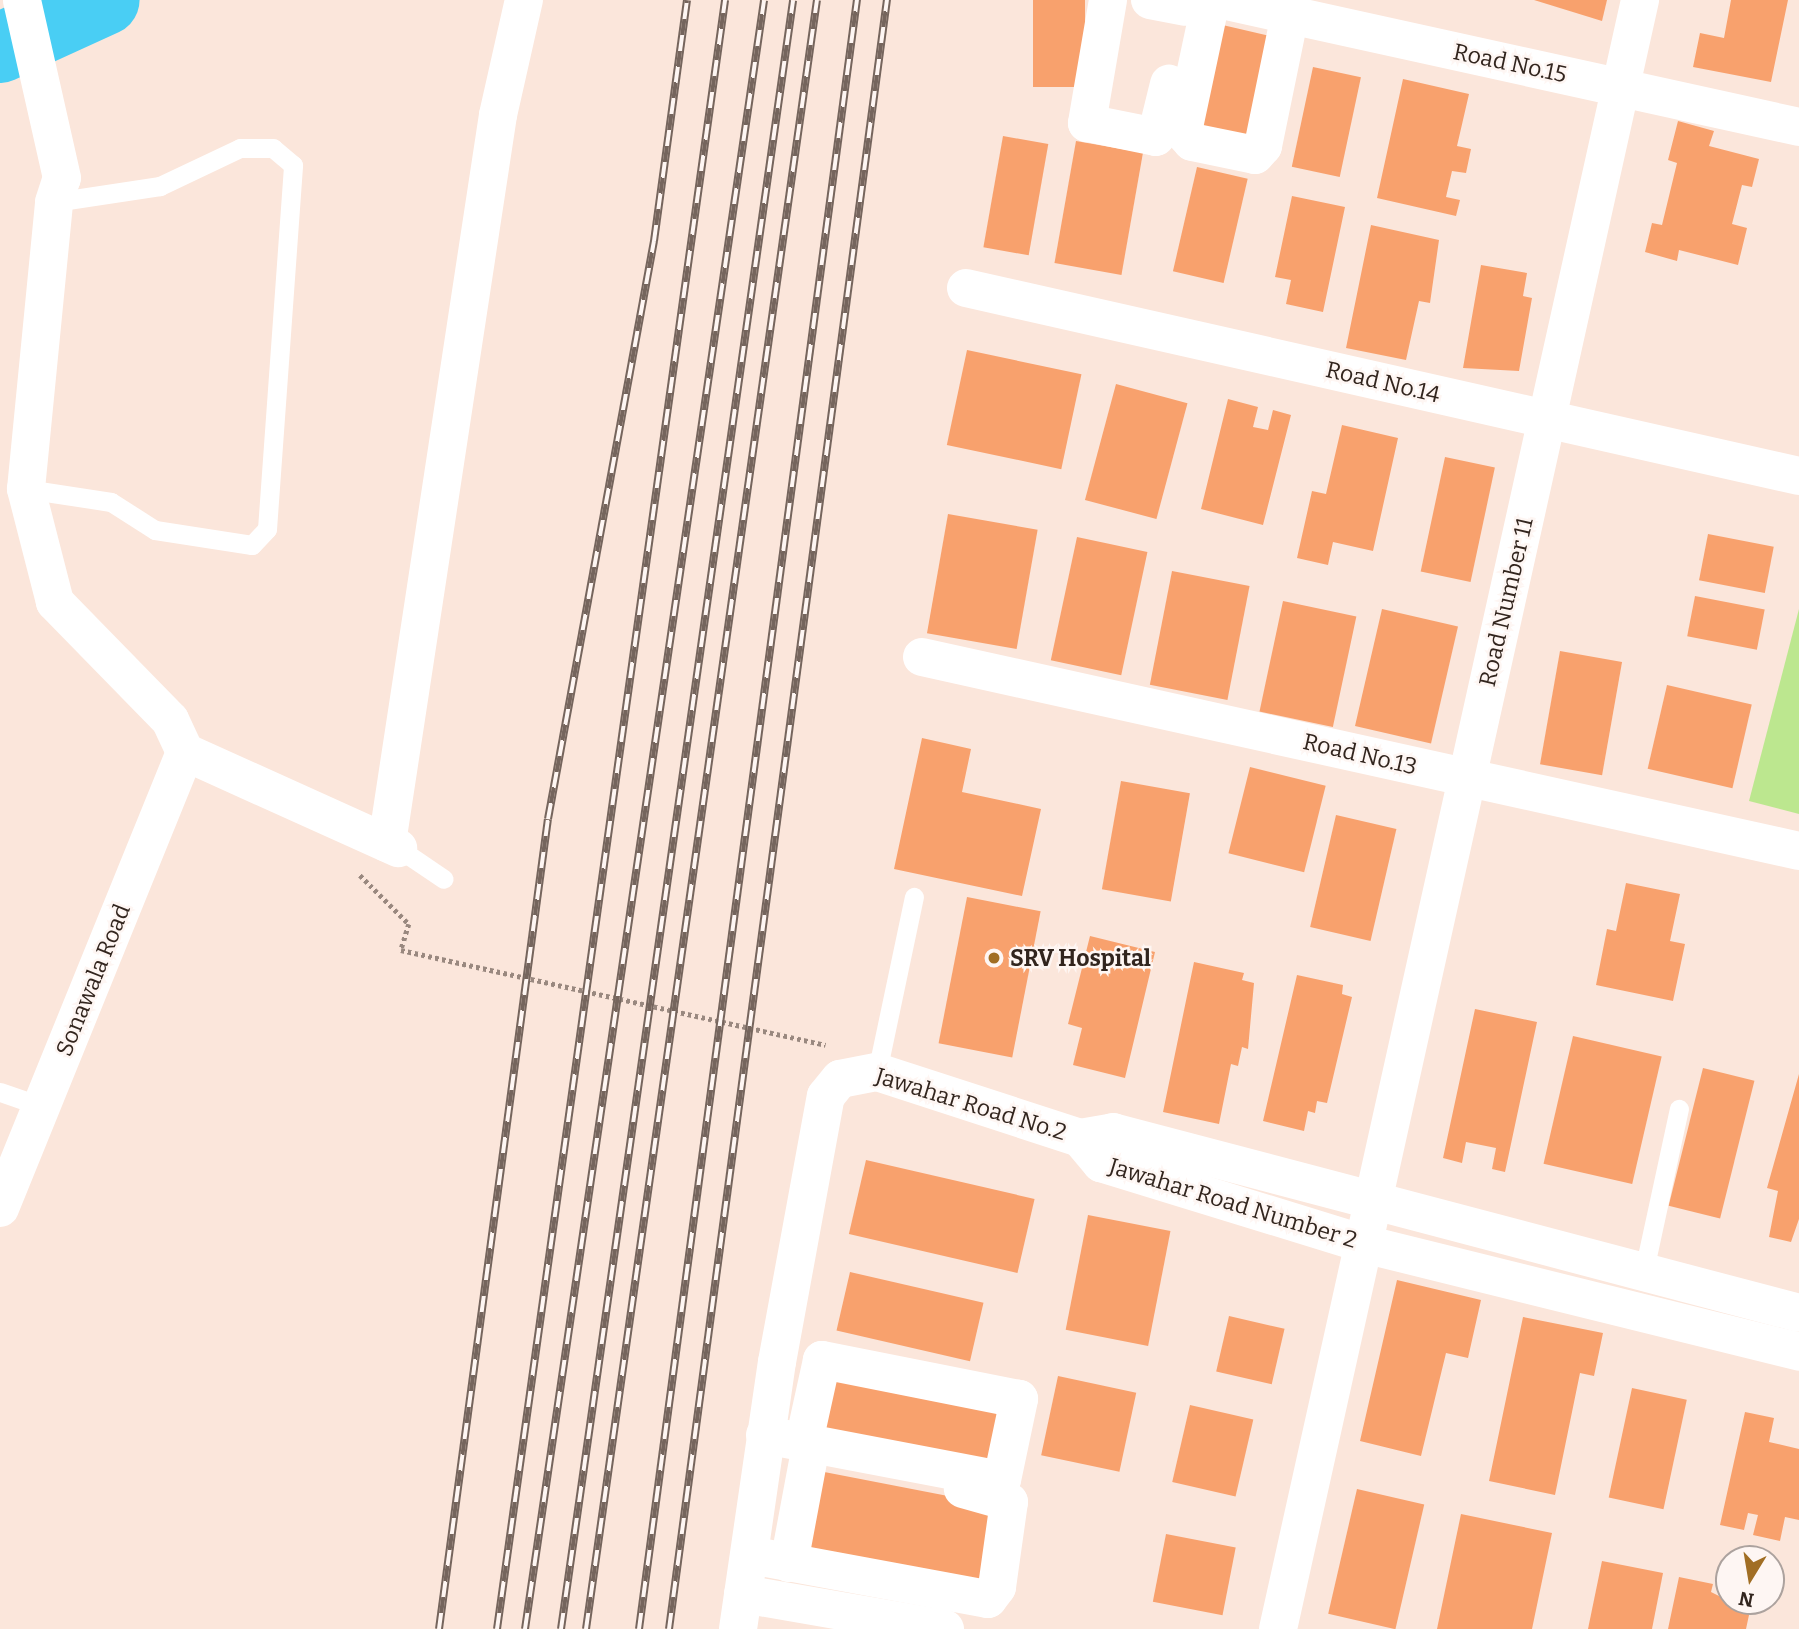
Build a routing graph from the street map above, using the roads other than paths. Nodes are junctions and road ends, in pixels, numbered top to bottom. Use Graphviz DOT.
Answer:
graph roads {
  1 [pos="22,0"];
  2 [pos="524,0"];
  3 [pos="1108,0"];
  4 [pos="1640,0"];
  5 [pos="1205,3"];
  6 [pos="0,7"];
  7 [pos="1289,24"];
  8 [pos="1620,88"];
  9 [pos="1799,127"];
  10 [pos="51,188"];
  11 [pos="966,288"];
  12 [pos="1546,419"];
  13 [pos="1799,476"];
  14 [pos="26,489"];
  15 [pos="922,657"];
  16 [pos="185,752"];
  17 [pos="1467,778"];
  18 [pos="393,846"];
  19 [pos="1799,851"];
  20 [pos="444,879"];
  21 [pos="914,897"];
  22 [pos="869,1071"];
  23 [pos="0,1092"];
  24 [pos="41,1106"];
  25 [pos="1679,1109"];
  26 [pos="1080,1138"];
  27 [pos="1372,1203"];
  28 [pos="0,1208"];
  29 [pos="1364,1244"];
  30 [pos="1643,1275"];
  31 [pos="1799,1313"];
  32 [pos="1799,1352"];
  33 [pos="777,1362"];
  34 [pos="817,1370"];
  35 [pos="764,1444"];
  36 [pos="806,1452"];
  37 [pos="750,1555"];
  38 [pos="789,1563"];
  39 [pos="741,1612"];
  40 [pos="806,1617"];
  41 [pos="945,1629"];
  42 [pos="1278,1629"];
  1 -- 10 [label="street"];
  2 -- 18 [label="street"];
  3 -- 5 [label="street"];
  4 -- 8 [label="street, Road Number 11"];
  5 -- 7 [label="street, Road No.15"];
  5 -- 7 [label="street"];
  6 -- 10 [label="street"];
  7 -- 8 [label="street, Road No.15"];
  8 -- 9 [label="street, Road No.15"];
  8 -- 12 [label="street, Road Number 11"];
  10 -- 14 [label="street"];
  10 -- 14 [label="lane"];
  11 -- 12 [label="street, Road No.14"];
  12 -- 13 [label="street, Road No.14"];
  12 -- 17 [label="street, Road Number 11"];
  14 -- 16 [label="street"];
  15 -- 17 [label="street, Road No.13"];
  16 -- 18 [label="street"];
  16 -- 24 [label="street, Sonawala Road"];
  17 -- 19 [label="street, Road No.13"];
  17 -- 27 [label="street, Road Number 11"];
  18 -- 20 [label="lane"];
  21 -- 22 [label="lane"];
  22 -- 26 [label="street, Jawahar Road No.2"];
  22 -- 33 [label="street"];
  23 -- 24 [label="lane"];
  24 -- 28 [label="street, Sonawala Road"];
  25 -- 30 [label="lane"];
  26 -- 27 [label="street, Jawahar Road Number 2"];
  26 -- 29 [label="street, Jawahar Road Number 2"];
  27 -- 29 [label="street, Road Number 11"];
  27 -- 30 [label="street, Jawahar Road Number 2"];
  29 -- 32 [label="street, Jawahar Road Number 2"];
  29 -- 42 [label="street, Road Number 11"];
  30 -- 31 [label="street"];
  33 -- 34 [label="street"];
  33 -- 35 [label="street"];
  34 -- 36 [label="street"];
  34 -- 36 [label="street"];
  35 -- 36 [label="street"];
  35 -- 37 [label="street"];
  36 -- 38 [label="street"];
  36 -- 38 [label="street"];
  37 -- 38 [label="street"];
  37 -- 39 [label="street"];
  39 -- 40 [label="street"];
  40 -- 41 [label="street"];
}
